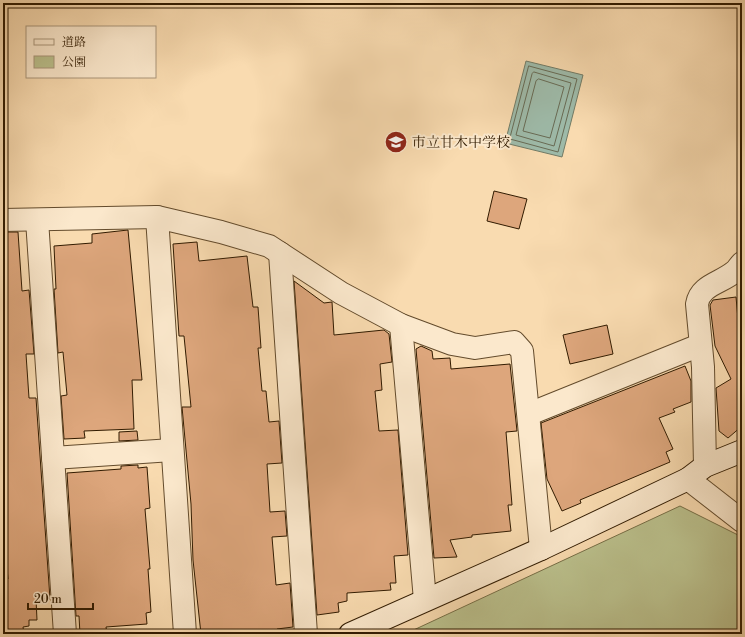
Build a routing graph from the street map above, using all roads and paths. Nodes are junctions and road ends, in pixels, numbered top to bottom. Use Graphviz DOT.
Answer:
graph roads {
  1 [pos="157,217"];
  2 [pos="3,220"];
  3 [pos="37,220"];
  4 [pos="280,253"];
  5 [pos="742,263"];
  6 [pos="400,325"];
  7 [pos="700,345"];
  8 [pos="529,414"];
  9 [pos="172,450"];
  10 [pos="742,451"];
  11 [pos="53,458"];
  12 [pos="697,473"];
  13 [pos="742,521"];
  14 [pos="542,549"];
  15 [pos="425,600"];
  16 [pos="65,634"];
  17 [pos="185,634"];
  18 [pos="306,634"];
  19 [pos="350,634"];
  1 -- 3 [label="street"];
  1 -- 4 [label="street"];
  1 -- 9 [label="street"];
  2 -- 3 [label="street"];
  3 -- 11 [label="street"];
  4 -- 6 [label="street"];
  4 -- 18 [label="street"];
  5 -- 7 [label="street"];
  6 -- 8 [label="street"];
  6 -- 15 [label="street"];
  7 -- 8 [label="street"];
  7 -- 12 [label="street"];
  8 -- 14 [label="street"];
  9 -- 11 [label="street"];
  9 -- 17 [label="street"];
  10 -- 12 [label="street"];
  11 -- 16 [label="street"];
  12 -- 13 [label="street"];
  12 -- 14 [label="street"];
  14 -- 15 [label="street"];
  15 -- 19 [label="street"];
}
